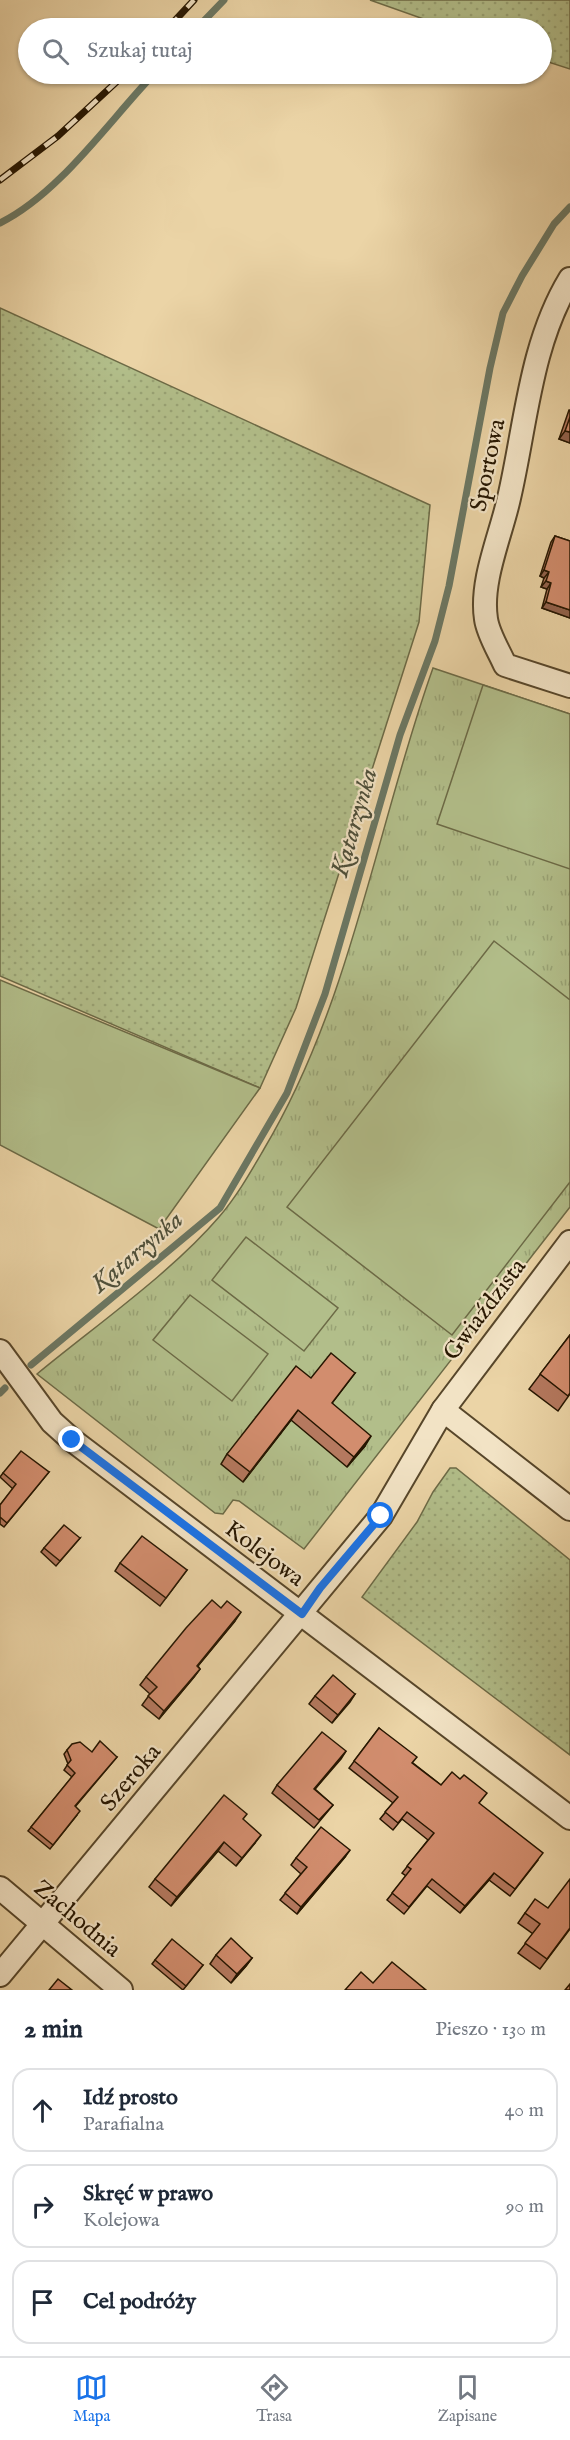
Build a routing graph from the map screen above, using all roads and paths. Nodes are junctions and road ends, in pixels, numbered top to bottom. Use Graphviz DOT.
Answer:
graph roads {
  1 [pos="570,279"];
  2 [pos="570,686"];
  3 [pos="570,1242"];
  4 [pos="0,1351"];
  5 [pos="443,1410"];
  6 [pos="570,1509"];
  7 [pos="302,1614"];
  8 [pos="570,1818"];
  9 [pos="0,1888"];
  10 [pos="43,1923"];
  11 [pos="0,1975"];
  12 [pos="121,1990"];
  1 -- 2 [label="street, Sportowa"];
  3 -- 5 [label="street, Gwiaździsta"];
  4 -- 7 [label="street, Kolejowa"];
  5 -- 6 [label="street"];
  5 -- 7 [label="street, Gwiaździsta"];
  7 -- 8 [label="street, Kolejowa"];
  7 -- 10 [label="street, Szeroka"];
  9 -- 10 [label="street, Zachodnia"];
  10 -- 11 [label="street, Szeroka"];
  10 -- 12 [label="street, Zachodnia"];
}
